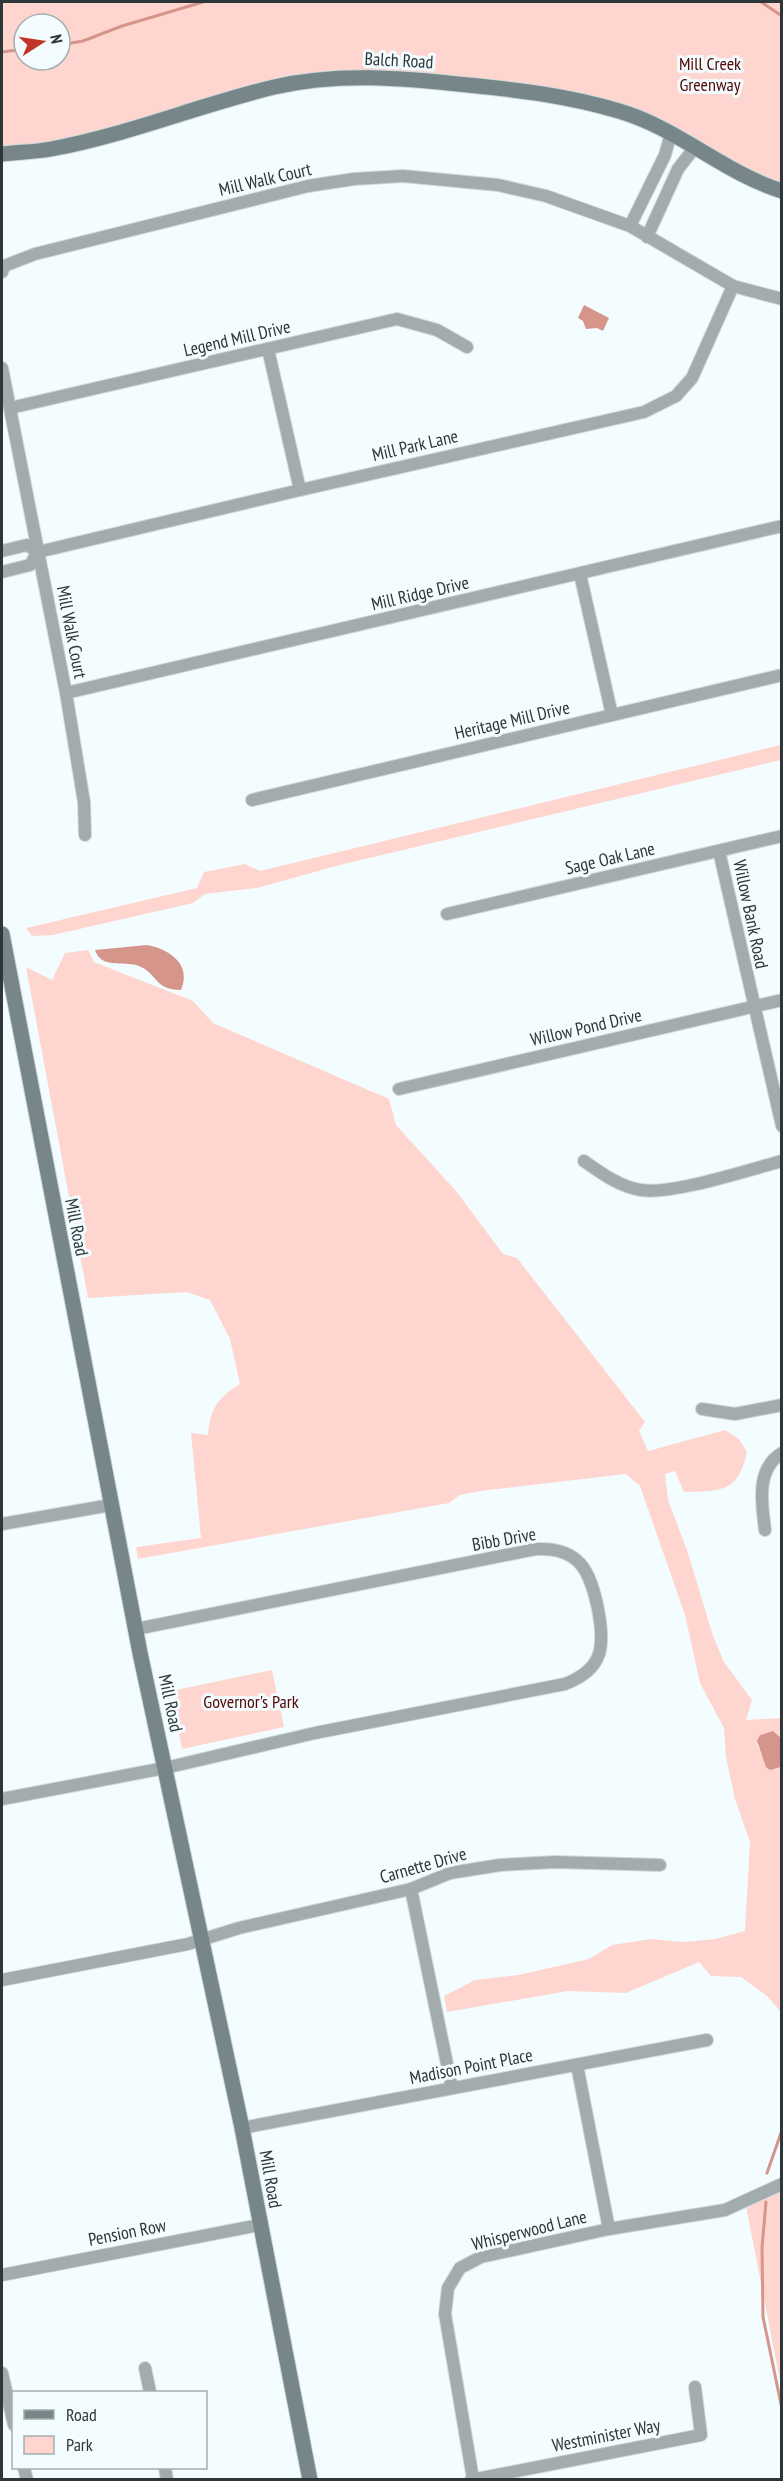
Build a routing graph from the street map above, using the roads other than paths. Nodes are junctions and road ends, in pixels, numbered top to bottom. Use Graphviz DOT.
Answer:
graph roads {
  1 [pos="671,133"];
  2 [pos="695,147"];
  3 [pos="2,154"];
  4 [pos="782,191"];
  5 [pos="630,226"];
  6 [pos="647,237"];
  7 [pos="2,272"];
  8 [pos="733,285"];
  9 [pos="782,299"];
  10 [pos="467,347"];
  11 [pos="268,349"];
  12 [pos="2,368"];
  13 [pos="10,408"];
  14 [pos="300,490"];
  15 [pos="782,526"];
  16 [pos="2,551"];
  17 [pos="38,552"];
  18 [pos="2,572"];
  19 [pos="580,574"];
  20 [pos="782,675"];
  21 [pos="66,693"];
  22 [pos="612,715"];
  23 [pos="252,800"];
  24 [pos="85,835"];
  25 [pos="782,836"];
  26 [pos="719,851"];
  27 [pos="447,914"];
  28 [pos="2,934"];
  29 [pos="782,1000"];
  30 [pos="753,1006"];
  31 [pos="399,1089"];
  32 [pos="782,1126"];
  33 [pos="584,1161"];
  34 [pos="782,1161"];
  35 [pos="782,1405"];
  36 [pos="702,1409"];
  37 [pos="782,1453"];
  38 [pos="111,1505"];
  39 [pos="2,1524"];
  40 [pos="765,1530"];
  41 [pos="136,1629"];
  42 [pos="165,1768"];
  43 [pos="2,1799"];
  44 [pos="660,1865"];
  45 [pos="411,1889"];
  46 [pos="201,1940"];
  47 [pos="2,1980"];
  48 [pos="707,2040"];
  49 [pos="577,2065"];
  50 [pos="452,2088"];
  51 [pos="242,2128"];
  52 [pos="782,2184"];
  53 [pos="259,2225"];
  54 [pos="609,2229"];
  55 [pos="2,2275"];
  56 [pos="145,2368"];
  57 [pos="2,2373"];
  58 [pos="695,2387"];
  59 [pos="150,2391"];
  60 [pos="12,2416"];
  61 [pos="472,2479"];
  62 [pos="310,2480"];
  1 -- 2 [label="street, Balch Road"];
  1 -- 3 [label="street, Balch Road"];
  1 -- 5 [label="street"];
  2 -- 4 [label="street, Balch Road"];
  2 -- 6 [label="street"];
  5 -- 6 [label="street"];
  5 -- 7 [label="street, Mill Walk Court"];
  6 -- 8 [label="street"];
  8 -- 9 [label="street"];
  8 -- 14 [label="street, Mill Park Lane"];
  10 -- 11 [label="street, Legend Mill Drive"];
  11 -- 13 [label="street, Legend Mill Drive"];
  11 -- 14 [label="street"];
  12 -- 13 [label="street, Mill Walk Court"];
  13 -- 17 [label="street, Mill Walk Court"];
  14 -- 17 [label="street, Mill Park Lane"];
  15 -- 19 [label="street, Mill Ridge Drive"];
  16 -- 17 [label="street, Mill Park Lane"];
  17 -- 18 [label="street, Mill Park Lane"];
  17 -- 21 [label="street, Mill Walk Court"];
  19 -- 21 [label="street, Mill Ridge Drive"];
  19 -- 22 [label="street"];
  20 -- 22 [label="street, Heritage Mill Drive"];
  21 -- 24 [label="street, Mill Walk Court"];
  22 -- 23 [label="street, Heritage Mill Drive"];
  25 -- 26 [label="street, Sage Oak Lane"];
  26 -- 27 [label="street, Sage Oak Lane"];
  26 -- 30 [label="street, Willow Bank Road"];
  28 -- 38 [label="street, Mill Road"];
  29 -- 30 [label="street, Willow Pond Drive"];
  30 -- 31 [label="street, Willow Pond Drive"];
  30 -- 32 [label="street, Willow Bank Road"];
  33 -- 34 [label="street"];
  35 -- 36 [label="street"];
  37 -- 40 [label="street"];
  38 -- 39 [label="street"];
  38 -- 41 [label="street, Mill Road"];
  41 -- 42 [label="street, Mill Road"];
  41 -- 42 [label="street, Bibb Drive"];
  42 -- 43 [label="street, Bibb Drive"];
  42 -- 46 [label="street, Mill Road"];
  44 -- 45 [label="street, Carnette Drive"];
  45 -- 46 [label="street, Carnette Drive"];
  45 -- 50 [label="street"];
  46 -- 47 [label="street, Carnette Drive"];
  46 -- 51 [label="street, Mill Road"];
  48 -- 49 [label="street, Madison Point Place"];
  49 -- 50 [label="street, Madison Point Place"];
  49 -- 54 [label="street"];
  50 -- 51 [label="street, Madison Point Place"];
  51 -- 53 [label="street, Mill Road"];
  52 -- 54 [label="street, Whisperwood Lane"];
  53 -- 55 [label="street, Pension Row"];
  53 -- 62 [label="street, Mill Road"];
  54 -- 61 [label="street, Whisperwood Lane"];
  56 -- 59 [label="street"];
  57 -- 60 [label="street"];
  58 -- 61 [label="street, Westminister Way"];
}
